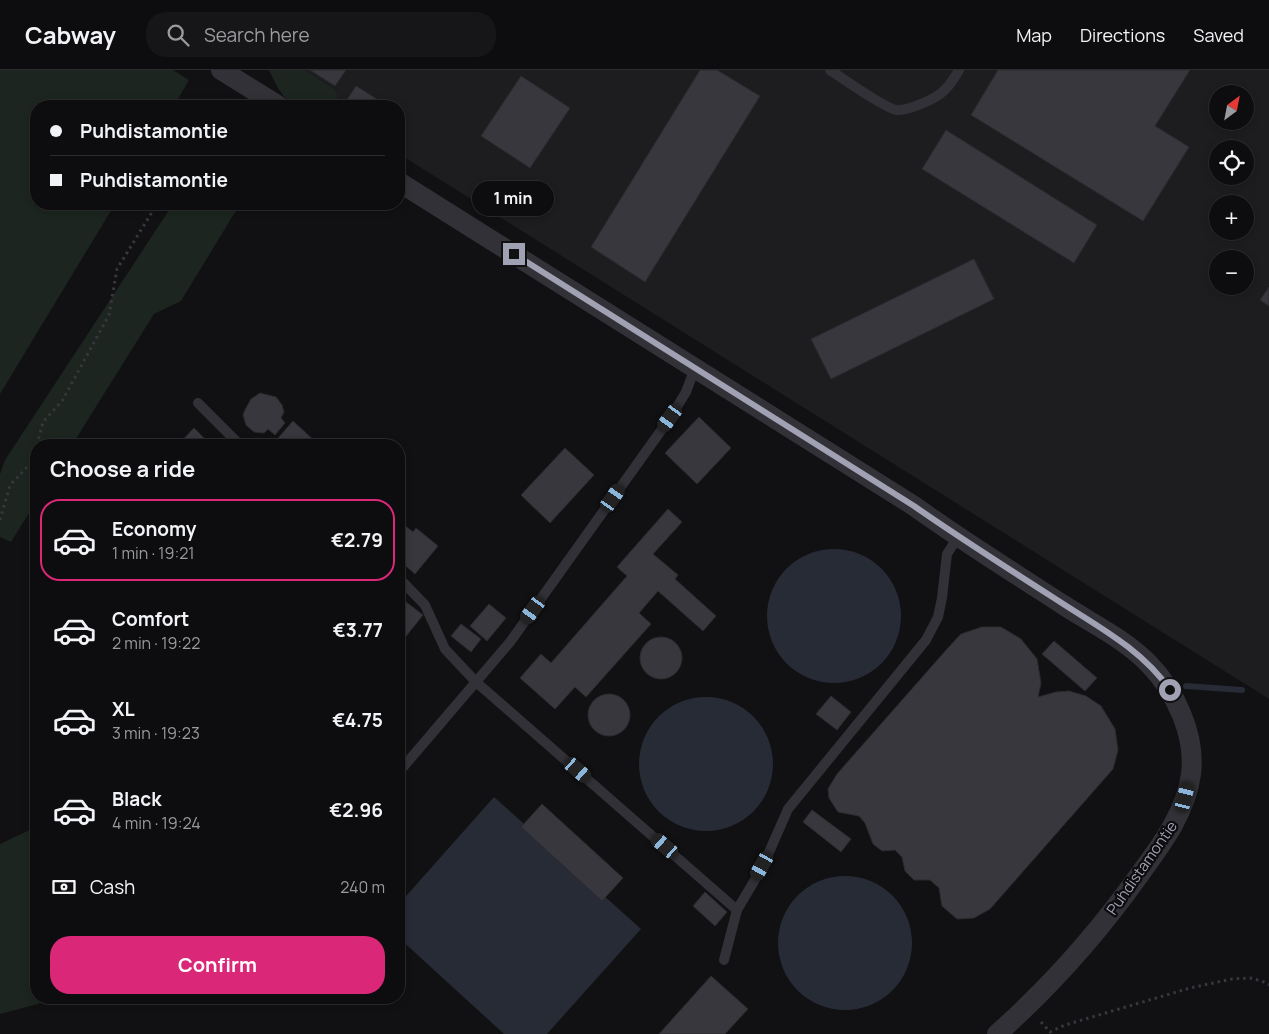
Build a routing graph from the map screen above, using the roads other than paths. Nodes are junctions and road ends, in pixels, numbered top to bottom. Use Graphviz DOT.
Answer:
graph roads {
  1 [pos="221,70"];
  2 [pos="830,70"];
  3 [pos="959,70"];
  4 [pos="244,76"];
  5 [pos="272,100"];
  6 [pos="405,186"];
  7 [pos="695,368"];
  8 [pos="198,403"];
  9 [pos="234,439"];
  10 [pos="958,537"];
  11 [pos="405,584"];
  12 [pos="476,682"];
  13 [pos="405,765"];
  14 [pos="738,910"];
  15 [pos="724,960"];
  16 [pos="997,1034"];
  1 -- 4 [label="street"];
  2 -- 3 [label="lane"];
  4 -- 5 [label="street"];
  6 -- 7 [label="street, Puhdistamontie"];
  7 -- 10 [label="street, Puhdistamontie"];
  7 -- 12 [label="lane"];
  8 -- 9 [label="lane"];
  10 -- 14 [label="lane"];
  10 -- 16 [label="street, Puhdistamontie"];
  11 -- 12 [label="lane"];
  12 -- 13 [label="lane"];
  12 -- 14 [label="lane"];
  14 -- 15 [label="lane"];
}
